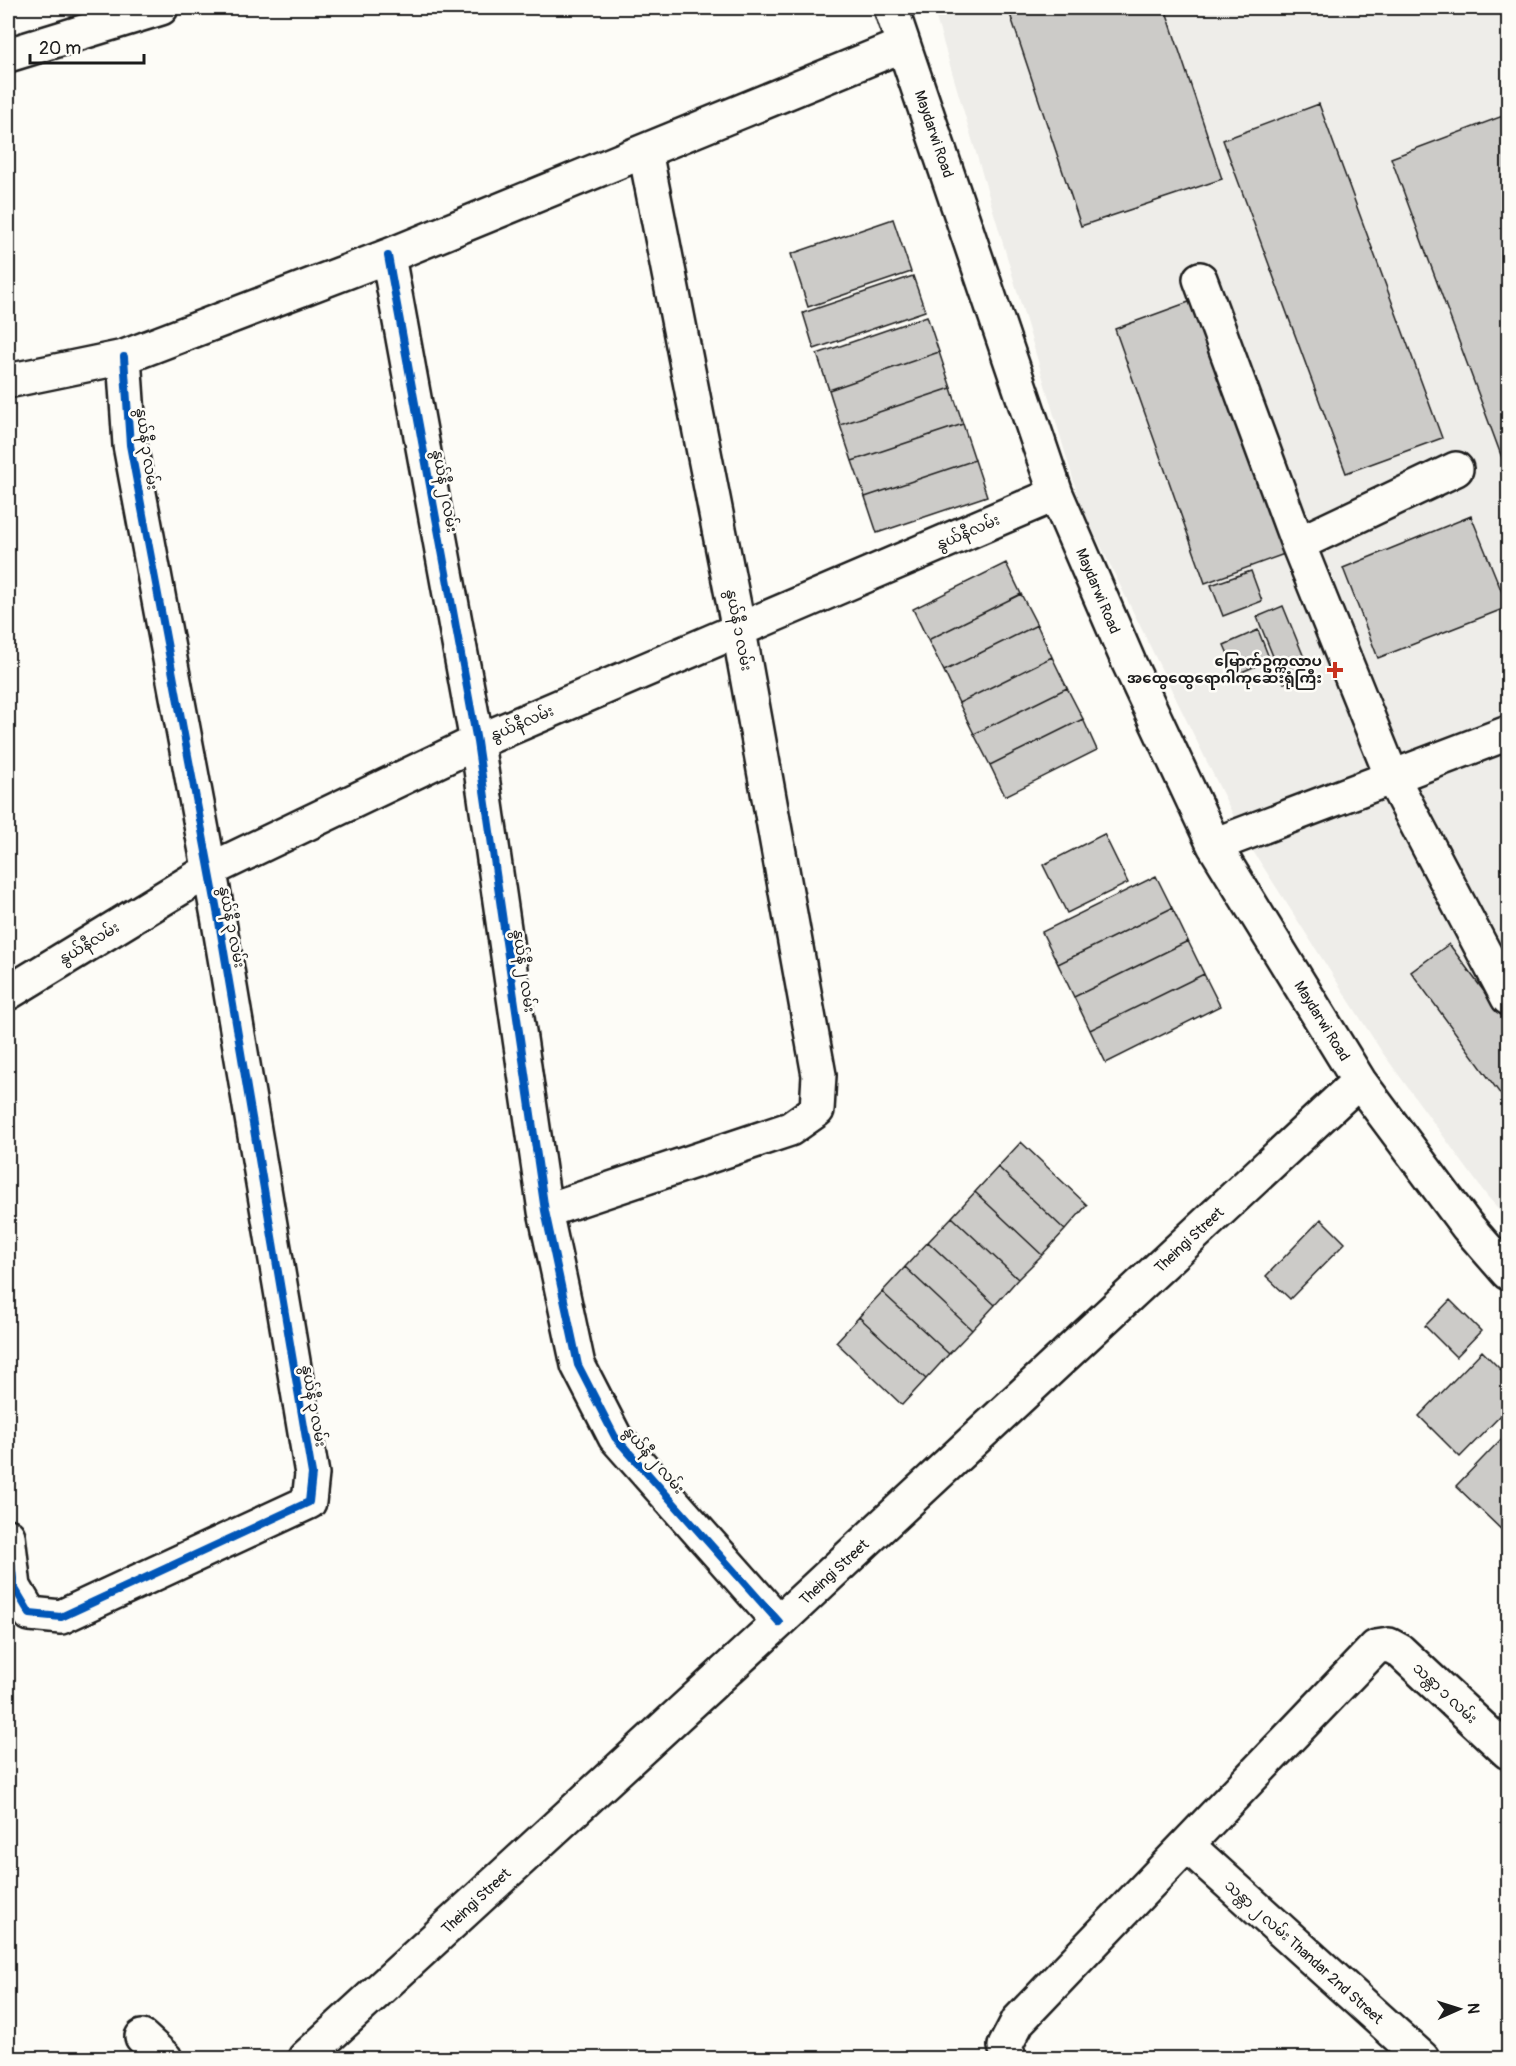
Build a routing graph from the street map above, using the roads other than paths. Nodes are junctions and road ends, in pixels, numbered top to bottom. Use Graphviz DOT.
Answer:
graph roads {
  1 [pos="161,8"];
  2 [pos="891,8"];
  3 [pos="903,45"];
  4 [pos="8,56"];
  5 [pos="645,151"];
  6 [pos="388,256"];
  7 [pos="1200,279"];
  8 [pos="124,357"];
  9 [pos="8,381"];
  10 [pos="1456,468"];
  11 [pos="1056,494"];
  12 [pos="1298,544"];
  13 [pos="740,631"];
  14 [pos="1509,733"];
  15 [pos="477,742"];
  16 [pos="1392,777"];
  17 [pos="1214,845"];
  18 [pos="208,871"];
  19 [pos="8,993"];
  20 [pos="1509,998"];
  21 [pos="1359,1081"];
  22 [pos="545,1210"];
  23 [pos="1509,1273"];
  24 [pos="8,1536"];
  25 [pos="779,1622"];
  26 [pos="1509,1752"];
  27 [pos="1187,1845"];
  28 [pos="305,2058"];
  29 [pos="1009,2058"];
  30 [pos="1422,2058"];
  1 -- 4 [label="street"];
  2 -- 3 [label="street, Maydarwi Road"];
  3 -- 5 [label="street"];
  3 -- 11 [label="street, Maydarwi Road"];
  5 -- 6 [label="street"];
  5 -- 13 [label="street, နွယ်နီ ၁ လမ်း"];
  6 -- 8 [label="street"];
  6 -- 15 [label="street, နွယ်နီ ၂ လမ်း"];
  7 -- 12 [label="street"];
  8 -- 9 [label="street"];
  8 -- 18 [label="street, နွယ်နီ ၃ လမ်း"];
  10 -- 12 [label="street"];
  11 -- 13 [label="street, နွယ်နီလမ်း"];
  11 -- 17 [label="street, Maydarwi Road"];
  12 -- 16 [label="street"];
  13 -- 15 [label="street, နွယ်နီလမ်း"];
  13 -- 22 [label="street, နွယ်နီ ၁ လမ်း"];
  14 -- 16 [label="street"];
  15 -- 18 [label="street, နွယ်နီလမ်း"];
  15 -- 22 [label="street, နွယ်နီ ၂ လမ်း"];
  16 -- 17 [label="street"];
  16 -- 20 [label="street"];
  17 -- 21 [label="street, Maydarwi Road"];
  18 -- 19 [label="street, နွယ်နီလမ်း"];
  18 -- 24 [label="street, နွယ်နီ ၃ လမ်း"];
  21 -- 23 [label="street, Maydarwi Road"];
  21 -- 25 [label="street, Theingi Street"];
  22 -- 25 [label="street, နွယ်နီ ၂ လမ်း"];
  25 -- 28 [label="street, Theingi Street"];
  26 -- 27 [label="street, သန္တာ ၁ လမ်း"];
  27 -- 29 [label="street"];
  27 -- 30 [label="street, သန္တာ ၂ လမ်း Thandar 2nd Street"];
}
